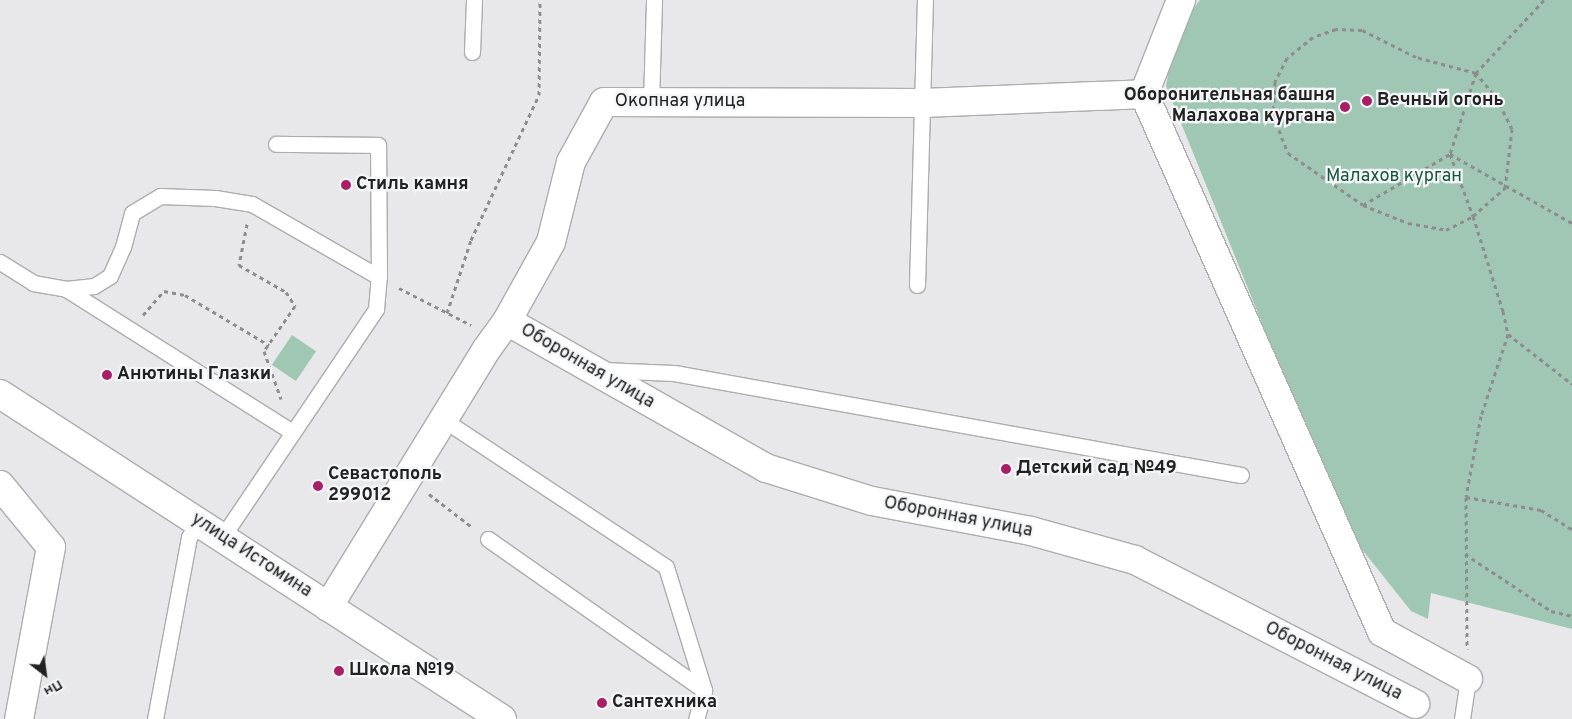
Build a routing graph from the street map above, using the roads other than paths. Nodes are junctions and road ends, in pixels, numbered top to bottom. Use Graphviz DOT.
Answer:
graph roads {
  1 [pos="474,0"];
  2 [pos="654,0"];
  3 [pos="925,0"];
  4 [pos="1181,0"];
  5 [pos="472,52"];
  6 [pos="1144,94"];
  7 [pos="651,102"];
  8 [pos="922,103"];
  9 [pos="276,144"];
  10 [pos="0,262"];
  11 [pos="379,277"];
  12 [pos="917,285"];
  13 [pos="66,290"];
  14 [pos="501,329"];
  15 [pos="591,370"];
  16 [pos="0,394"];
  17 [pos="444,420"];
  18 [pos="292,432"];
  19 [pos="1241,475"];
  20 [pos="0,485"];
  21 [pos="199,522"];
  22 [pos="223,536"];
  23 [pos="488,539"];
  24 [pos="328,608"];
  25 [pos="1468,679"];
  26 [pos="704,690"];
  27 [pos="1415,704"];
  28 [pos="19,719"];
  29 [pos="155,719"];
  30 [pos="502,719"];
  31 [pos="696,719"];
  32 [pos="1462,719"];
  1 -- 5 [label="lane"];
  2 -- 7 [label="lane"];
  3 -- 8 [label="lane"];
  4 -- 6 [label="street"];
  6 -- 8 [label="street, Окопная улица"];
  6 -- 25 [label="street"];
  7 -- 8 [label="street, Окопная улица"];
  7 -- 14 [label="street, Окопная улица"];
  8 -- 12 [label="lane"];
  9 -- 11 [label="lane"];
  10 -- 13 [label="lane"];
  11 -- 13 [label="lane"];
  11 -- 18 [label="lane"];
  13 -- 18 [label="lane"];
  14 -- 15 [label="street, Оборонная улица"];
  14 -- 17 [label="street, Окопная улица"];
  15 -- 19 [label="lane"];
  15 -- 27 [label="street, Оборонная улица"];
  16 -- 21 [label="street, улица Истомина"];
  17 -- 24 [label="street, Окопная улица"];
  17 -- 26 [label="lane"];
  18 -- 22 [label="lane"];
  20 -- 28 [label="street"];
  21 -- 22 [label="street, улица Истомина"];
  21 -- 29 [label="lane"];
  22 -- 24 [label="street, улица Истомина"];
  23 -- 26 [label="lane"];
  24 -- 30 [label="street, улица Истомина"];
  25 -- 32 [label="lane"];
  26 -- 31 [label="lane"];
}
